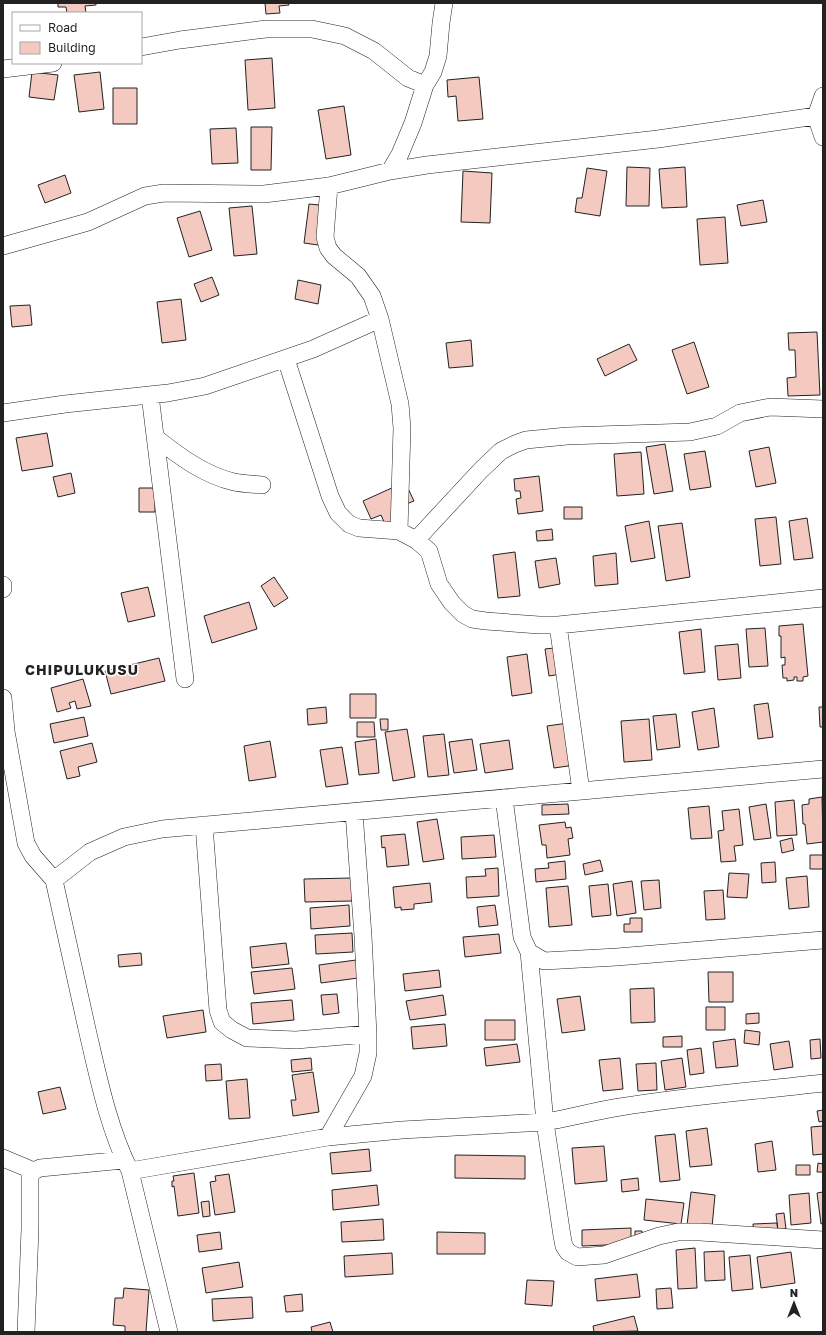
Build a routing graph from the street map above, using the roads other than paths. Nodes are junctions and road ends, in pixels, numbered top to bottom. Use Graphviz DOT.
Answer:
graph roads {
  1 [pos="444,3"];
  2 [pos="142,47"];
  3 [pos="45,64"];
  4 [pos="3,69"];
  5 [pos="425,85"];
  6 [pos="823,96"];
  7 [pos="816,116"];
  8 [pos="823,137"];
  9 [pos="390,171"];
  10 [pos="329,186"];
  11 [pos="3,246"];
  12 [pos="380,319"];
  13 [pos="286,359"];
  14 [pos="150,395"];
  15 [pos="823,409"];
  16 [pos="3,413"];
  17 [pos="156,438"];
  18 [pos="262,485"];
  19 [pos="399,531"];
  20 [pos="416,540"];
  21 [pos="3,585"];
  22 [pos="3,589"];
  23 [pos="823,598"];
  24 [pos="558,625"];
  25 [pos="185,679"];
  26 [pos="3,698"];
  27 [pos="7,768"];
  28 [pos="823,769"];
  29 [pos="581,791"];
  30 [pos="504,798"];
  31 [pos="354,812"];
  32 [pos="204,825"];
  33 [pos="54,880"];
  34 [pos="823,940"];
  35 [pos="529,952"];
  36 [pos="368,1034"];
  37 [pos="823,1083"];
  38 [pos="545,1122"];
  39 [pos="328,1137"];
  40 [pos="3,1158"];
  41 [pos="127,1166"];
  42 [pos="34,1171"];
  43 [pos="823,1240"];
  44 [pos="26,1332"];
  45 [pos="169,1332"];
  1 -- 5 [label="street"];
  2 -- 5 [label="street"];
  3 -- 4 [label="street"];
  5 -- 9 [label="street"];
  6 -- 7 [label="street"];
  7 -- 8 [label="street"];
  7 -- 9 [label="street"];
  9 -- 10 [label="street"];
  10 -- 11 [label="street"];
  10 -- 12 [label="street"];
  12 -- 13 [label="street"];
  12 -- 19 [label="street"];
  13 -- 14 [label="street"];
  13 -- 19 [label="street"];
  14 -- 16 [label="street"];
  14 -- 17 [label="street"];
  15 -- 20 [label="street"];
  17 -- 18 [label="street"];
  17 -- 25 [label="street"];
  19 -- 20 [label="street"];
  20 -- 24 [label="street"];
  21 -- 22 [label="street"];
  23 -- 24 [label="street"];
  24 -- 29 [label="street"];
  26 -- 27 [label="street"];
  27 -- 33 [label="street"];
  28 -- 29 [label="street"];
  29 -- 30 [label="street"];
  30 -- 31 [label="street"];
  30 -- 35 [label="street"];
  31 -- 32 [label="street"];
  31 -- 36 [label="street"];
  32 -- 33 [label="street"];
  32 -- 36 [label="street"];
  33 -- 41 [label="street"];
  34 -- 35 [label="street"];
  35 -- 38 [label="street"];
  36 -- 39 [label="street"];
  37 -- 38 [label="street"];
  38 -- 39 [label="street"];
  38 -- 43 [label="street"];
  39 -- 41 [label="street"];
  40 -- 42 [label="street"];
  41 -- 42 [label="street"];
  41 -- 45 [label="street"];
  42 -- 44 [label="street"];
}
